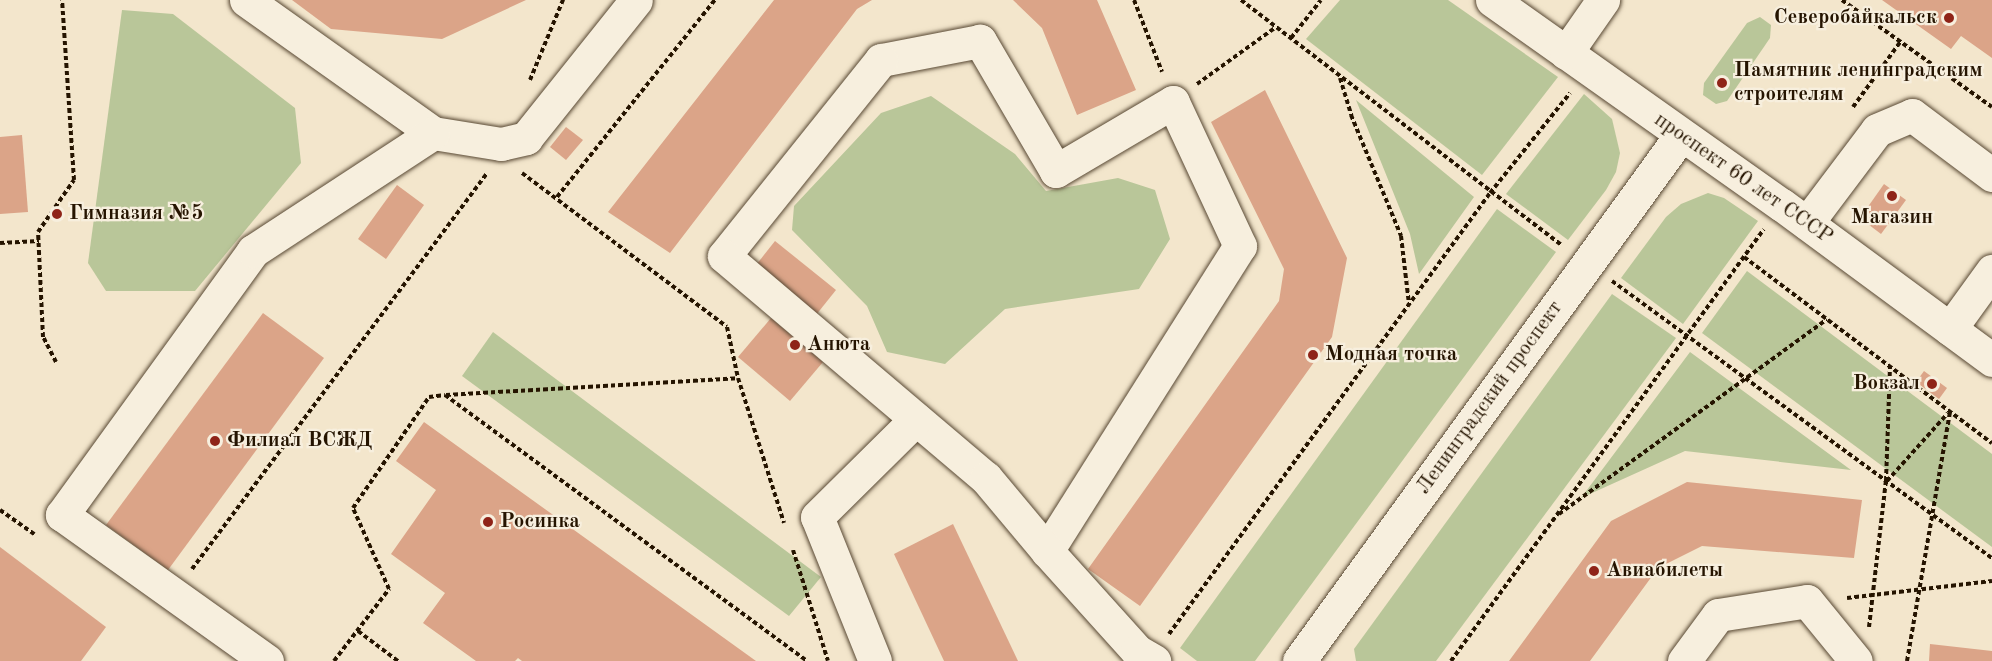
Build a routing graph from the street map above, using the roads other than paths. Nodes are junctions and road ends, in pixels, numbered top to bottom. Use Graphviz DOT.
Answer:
graph roads {
  1 [pos="246,0"];
  2 [pos="636,0"];
  3 [pos="1492,0"];
  4 [pos="1604,0"];
  5 [pos="1577,61"];
  6 [pos="433,133"];
  7 [pos="1681,135"];
  8 [pos="1992,175"];
  9 [pos="1795,214"];
  10 [pos="1992,272"];
  11 [pos="1950,329"];
  12 [pos="1992,360"];
  13 [pos="916,419"];
  14 [pos="1047,551"];
  15 [pos="230,650"];
  16 [pos="1862,650"];
  17 [pos="1152,660"];
  18 [pos="267,661"];
  19 [pos="875,661"];
  20 [pos="1299,661"];
  21 [pos="1684,661"];
  1 -- 6 [label="street"];
  2 -- 6 [label="street"];
  3 -- 5 [label="street, проспект 60 лет СССР"];
  4 -- 5 [label="street"];
  5 -- 7 [label="street, проспект 60 лет СССР"];
  6 -- 15 [label="street"];
  7 -- 9 [label="street, проспект 60 лет СССР"];
  7 -- 20 [label="street, Ленинградский проспект"];
  8 -- 9 [label="street"];
  9 -- 11 [label="street, проспект 60 лет СССР"];
  10 -- 11 [label="street"];
  11 -- 12 [label="street, проспект 60 лет СССР"];
  13 -- 14 [label="street"];
  13 -- 14 [label="street"];
  13 -- 19 [label="street"];
  14 -- 17 [label="street"];
  15 -- 18 [label="street"];
  16 -- 21 [label="street"];
}
